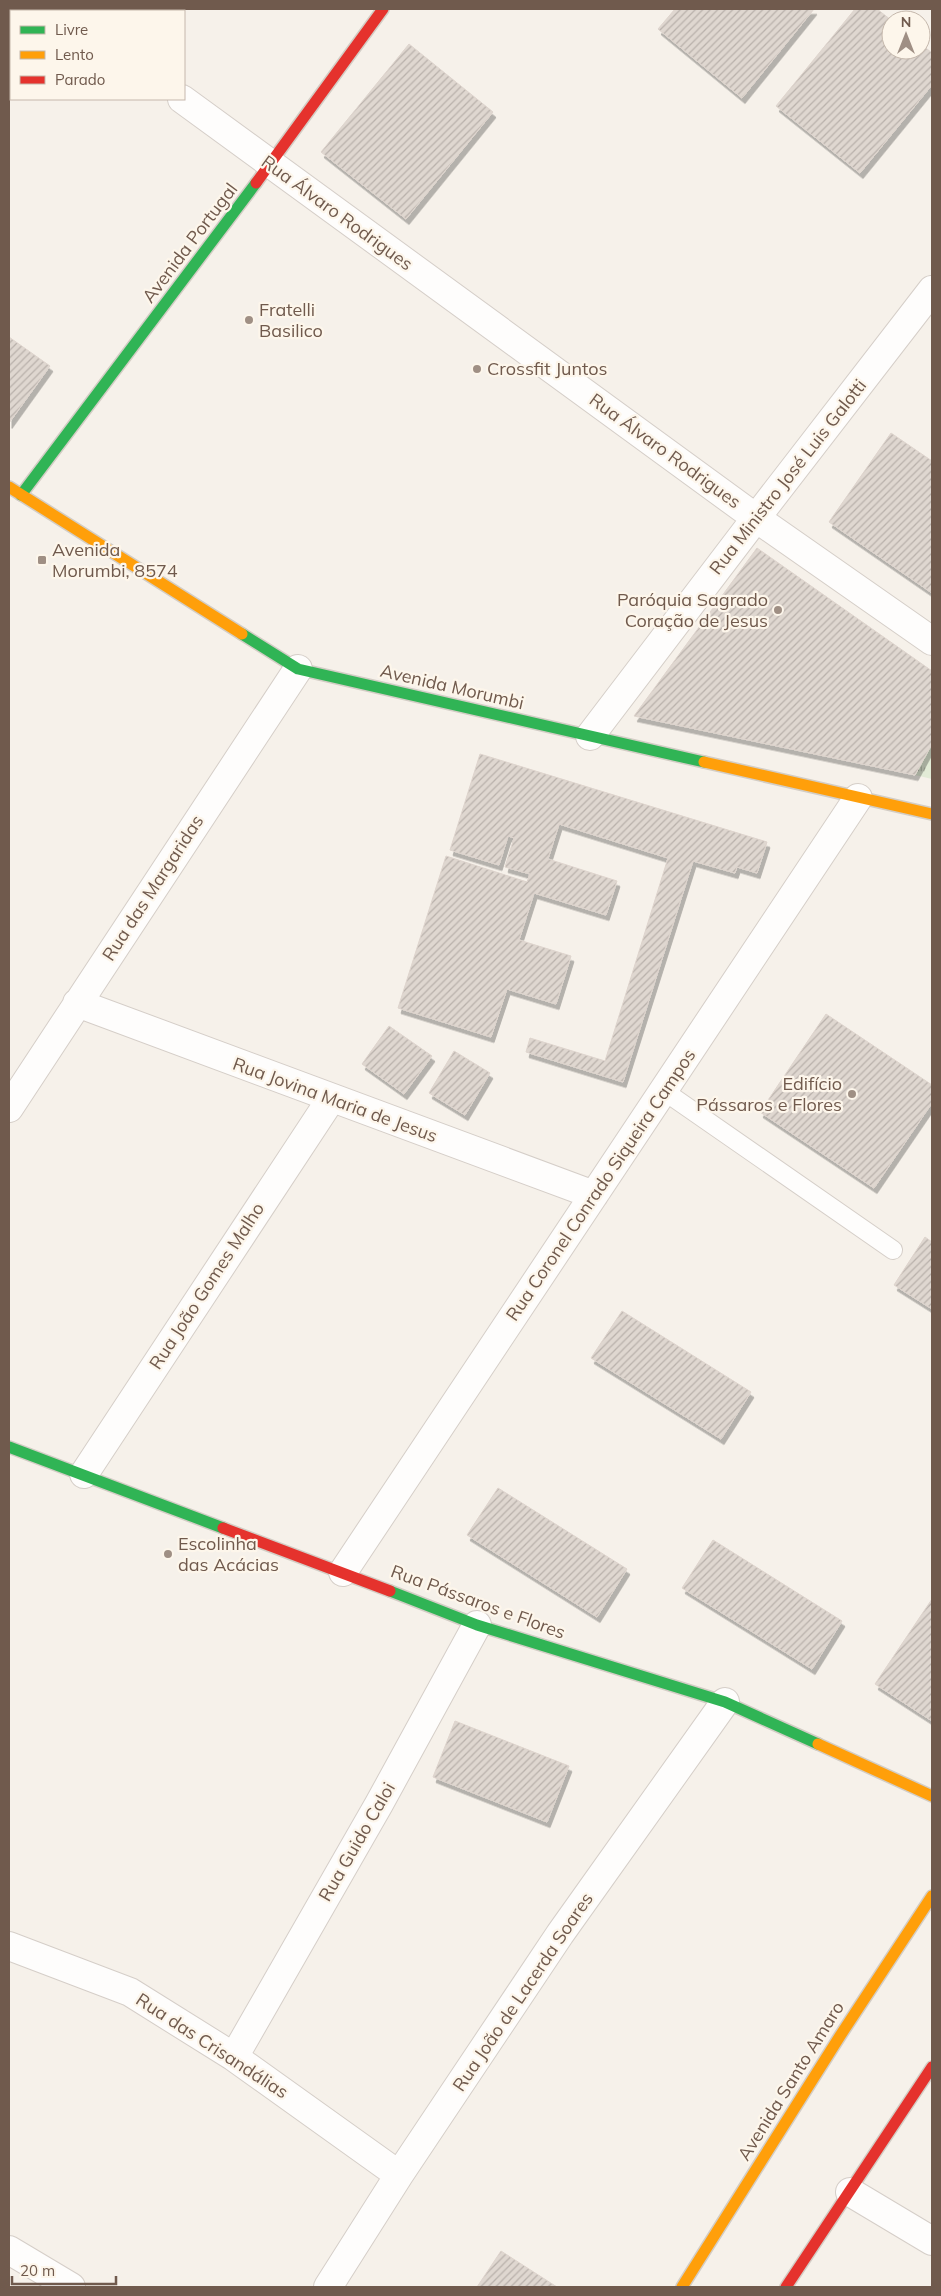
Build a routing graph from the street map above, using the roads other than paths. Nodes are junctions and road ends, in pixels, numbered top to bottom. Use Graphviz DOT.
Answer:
graph roads {
  1 [pos="383,9"];
  2 [pos="183,100"];
  3 [pos="271,164"];
  4 [pos="932,290"];
  5 [pos="9,488"];
  6 [pos="21,495"];
  7 [pos="756,518"];
  8 [pos="932,640"];
  9 [pos="298,669"];
  10 [pos="590,736"];
  11 [pos="858,798"];
  12 [pos="932,814"];
  13 [pos="77,1002"];
  14 [pos="664,1091"];
  15 [pos="331,1099"];
  16 [pos="9,1108"];
  17 [pos="594,1195"];
  18 [pos="893,1250"];
  19 [pos="9,1447"];
  20 [pos="84,1474"];
  21 [pos="343,1572"];
  22 [pos="478,1625"];
  23 [pos="725,1702"];
  24 [pos="932,1796"];
  25 [pos="932,1896"];
  26 [pos="9,1946"];
  27 [pos="234,2057"];
  28 [pos="932,2067"];
  29 [pos="399,2175"];
  30 [pos="850,2192"];
  31 [pos="932,2241"];
  32 [pos="9,2250"];
  33 [pos="71,2287"];
  34 [pos="328,2287"];
  35 [pos="682,2287"];
  36 [pos="786,2287"];
  1 -- 3 [label="street, Avenida Portugal"];
  2 -- 3 [label="street, Rua Álvaro Rodrigues"];
  3 -- 6 [label="street, Avenida Portugal"];
  3 -- 7 [label="street, Rua Álvaro Rodrigues"];
  4 -- 7 [label="street, Rua Ministro José Luis Galotti"];
  5 -- 6 [label="street, Avenida Morumbi"];
  6 -- 9 [label="street, Avenida Morumbi"];
  7 -- 8 [label="street, Rua Álvaro Rodrigues"];
  7 -- 10 [label="street, Rua Ministro José Luis Galotti"];
  9 -- 10 [label="street, Avenida Morumbi"];
  9 -- 13 [label="street, Rua das Margaridas"];
  10 -- 11 [label="street, Avenida Morumbi"];
  11 -- 12 [label="street, Avenida Morumbi"];
  11 -- 14 [label="street, Rua Coronel Conrado Siqueira Campos"];
  13 -- 15 [label="street, Rua Jovina Maria de Jesus"];
  13 -- 16 [label="street, Rua das Margaridas"];
  14 -- 17 [label="street, Rua Coronel Conrado Siqueira Campos"];
  14 -- 18 [label="lane"];
  15 -- 17 [label="street, Rua Jovina Maria de Jesus"];
  15 -- 20 [label="street, Rua João Gomes Malho"];
  17 -- 21 [label="street, Rua Coronel Conrado Siqueira Campos"];
  19 -- 20 [label="street, Rua Pássaros e Flores"];
  20 -- 21 [label="street, Rua Pássaros e Flores"];
  21 -- 22 [label="street, Rua Pássaros e Flores"];
  22 -- 23 [label="street, Rua Pássaros e Flores"];
  22 -- 27 [label="street, Rua Guido Caloi"];
  23 -- 24 [label="street, Rua Pássaros e Flores"];
  23 -- 29 [label="street, Rua João de Lacerda Soares"];
  25 -- 35 [label="street, Avenida Santo Amaro"];
  26 -- 27 [label="street, Rua das Crisandálias"];
  27 -- 29 [label="street, Rua das Crisandálias"];
  28 -- 30 [label="street"];
  29 -- 34 [label="street, Rua João de Lacerda Soares"];
  30 -- 31 [label="street"];
  30 -- 36 [label="street"];
  32 -- 33 [label="street"];
}
